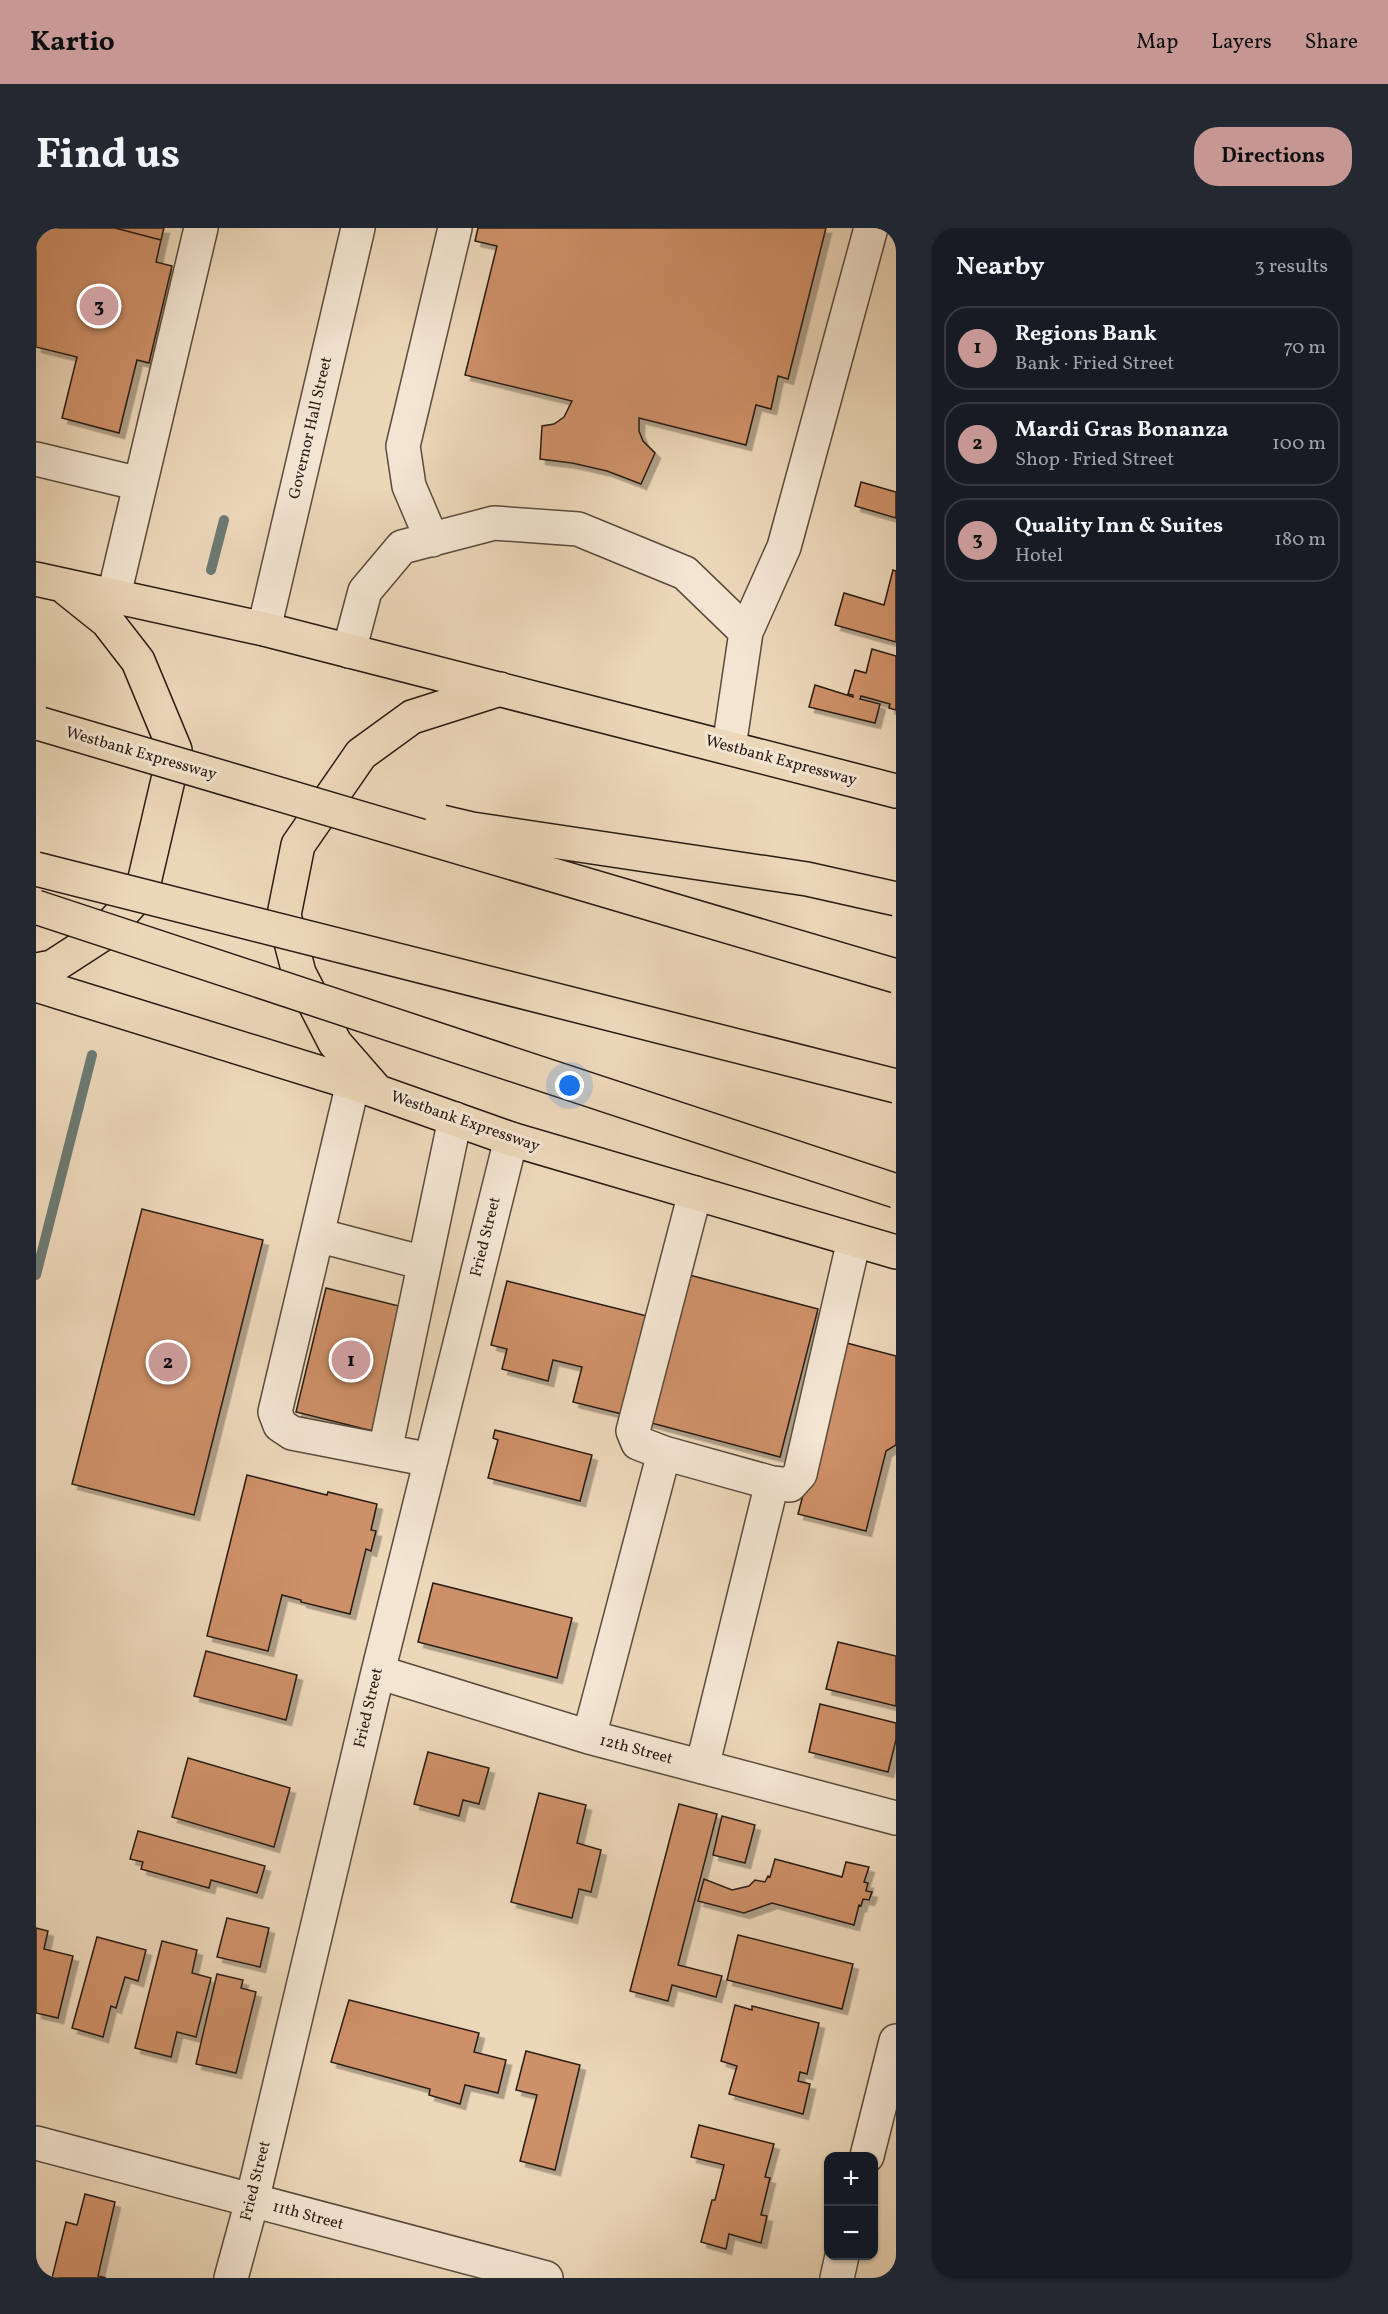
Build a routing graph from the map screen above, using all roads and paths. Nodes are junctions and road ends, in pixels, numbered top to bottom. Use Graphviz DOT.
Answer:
graph roads {
  1 [pos="201,228"];
  2 [pos="358,228"];
  3 [pos="455,228"];
  4 [pos="871,228"];
  5 [pos="36,459"];
  6 [pos="140,484"];
  7 [pos="432,540"];
  8 [pos="48,581"];
  9 [pos="114,596"];
  10 [pos="264,629"];
  11 [pos="746,632"];
  12 [pos="349,651"];
  13 [pos="500,689"];
  14 [pos="729,747"];
  15 [pos="896,791"];
  16 [pos="36,869"];
  17 [pos="896,899"];
  18 [pos="36,907"];
  19 [pos="36,970"];
  20 [pos="896,976"];
  21 [pos="36,985"];
  22 [pos="896,1086"];
  23 [pos="365,1087"];
  24 [pos="455,1119"];
  25 [pos="511,1139"];
  26 [pos="896,1191"];
  27 [pos="694,1193"];
  28 [pos="317,1235"];
  29 [pos="854,1240"];
  30 [pos="896,1252"];
  31 [pos="424,1263"];
  32 [pos="385,1451"];
  33 [pos="664,1453"];
  34 [pos="430,1460"];
  35 [pos="772,1483"];
  36 [pos="378,1672"];
  37 [pos="589,1737"];
  38 [pos="702,1767"];
  39 [pos="896,1818"];
  40 [pos="896,2041"];
  41 [pos="36,2144"];
  42 [pos="868,2152"];
  43 [pos="252,2201"];
  44 [pos="841,2260"];
  45 [pos="231,2278"];
  46 [pos="546,2278"];
  47 [pos="837,2278"];
  1 -- 6 [label="street"];
  2 -- 10 [label="street, Governor Hall Street"];
  3 -- 7 [label="street"];
  4 -- 11 [label="street"];
  5 -- 6 [label="street"];
  6 -- 9 [label="street"];
  7 -- 11 [label="street"];
  7 -- 12 [label="street"];
  8 -- 9 [label="main road, Westbank Expressway"];
  8 -- 19 [label="main road"];
  9 -- 10 [label="main road, Westbank Expressway"];
  10 -- 12 [label="main road, Westbank Expressway"];
  11 -- 14 [label="street"];
  12 -- 13 [label="main road, Westbank Expressway"];
  13 -- 14 [label="main road, Westbank Expressway"];
  13 -- 23 [label="main road"];
  14 -- 15 [label="main road, Westbank Expressway"];
  16 -- 22 [label="main road, bridge"];
  17 -- 20 [label="main road, Westbank Expressway, bridge"];
  18 -- 26 [label="main road, bridge"];
  21 -- 23 [label="main road, Westbank Expressway"];
  23 -- 24 [label="main road, Westbank Expressway"];
  23 -- 28 [label="street"];
  24 -- 25 [label="main road, Westbank Expressway"];
  24 -- 31 [label="street"];
  25 -- 27 [label="main road, Westbank Expressway"];
  25 -- 34 [label="street, Fried Street"];
  27 -- 29 [label="main road, Westbank Expressway"];
  27 -- 33 [label="street"];
  28 -- 31 [label="street"];
  28 -- 32 [label="street"];
  29 -- 30 [label="main road, Westbank Expressway"];
  29 -- 35 [label="street"];
  31 -- 32 [label="street"];
  32 -- 34 [label="street"];
  33 -- 35 [label="street"];
  33 -- 37 [label="street"];
  34 -- 36 [label="street, Fried Street"];
  35 -- 38 [label="street"];
  36 -- 37 [label="street, 12th Street"];
  36 -- 43 [label="street, Fried Street"];
  37 -- 38 [label="street, 12th Street"];
  38 -- 39 [label="street, 12th Street"];
  40 -- 42 [label="street"];
  41 -- 43 [label="street, 11th Street"];
  43 -- 45 [label="street, Fried Street"];
  43 -- 46 [label="street, 11th Street"];
  44 -- 47 [label="street"];
}
